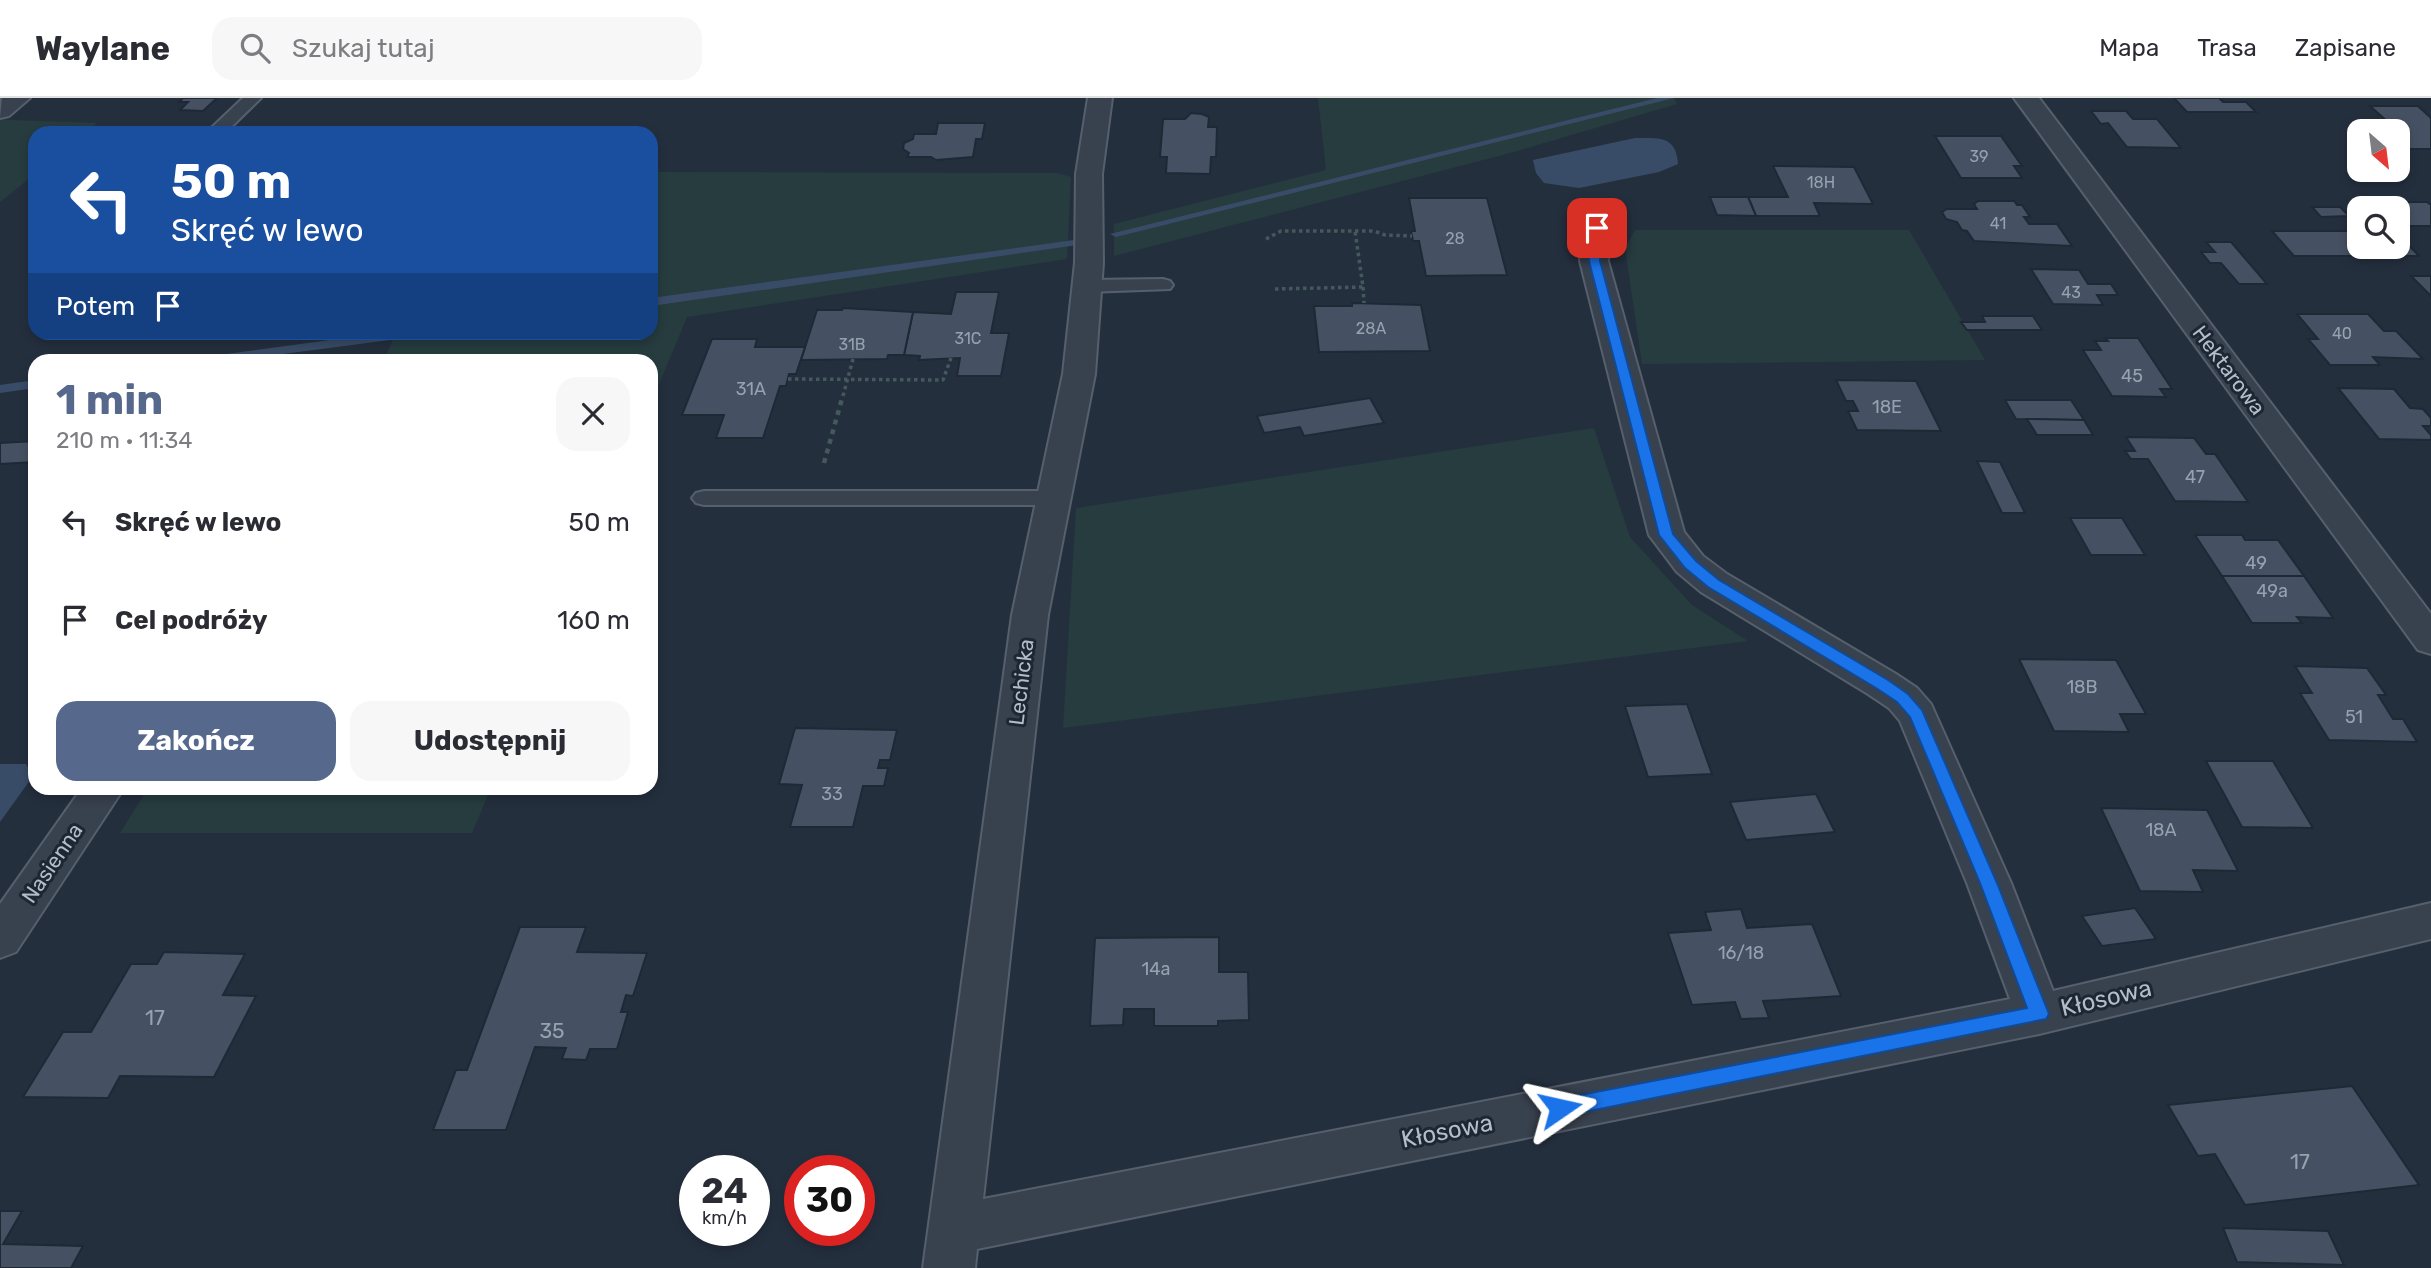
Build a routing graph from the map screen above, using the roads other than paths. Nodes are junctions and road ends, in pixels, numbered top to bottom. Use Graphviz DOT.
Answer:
graph roads {
  1 [pos="18,98"];
  2 [pos="253,98"];
  3 [pos="1100,98"];
  4 [pos="2026,98"];
  5 [pos="0,111"];
  6 [pos="223,126"];
  7 [pos="1597,228"];
  8 [pos="1163,285"];
  9 [pos="1087,286"];
  10 [pos="704,498"];
  11 [pos="1054,498"];
  12 [pos="2431,641"];
  13 [pos="99,795"];
  14 [pos="2431,921"];
  15 [pos="0,939"];
  16 [pos="2039,1014"];
  17 [pos="952,1248"];
  1 -- 5 [label="street"];
  2 -- 6 [label="lane"];
  3 -- 9 [label="street, Lechicka"];
  4 -- 12 [label="street, Hektarowa"];
  7 -- 16 [label="street"];
  8 -- 9 [label="lane"];
  9 -- 11 [label="street, Lechicka"];
  10 -- 11 [label="lane"];
  11 -- 17 [label="street, Lechicka"];
  13 -- 15 [label="street, Nasienna"];
  14 -- 16 [label="street, Kłosowa"];
  16 -- 17 [label="street, Kłosowa"];
}
